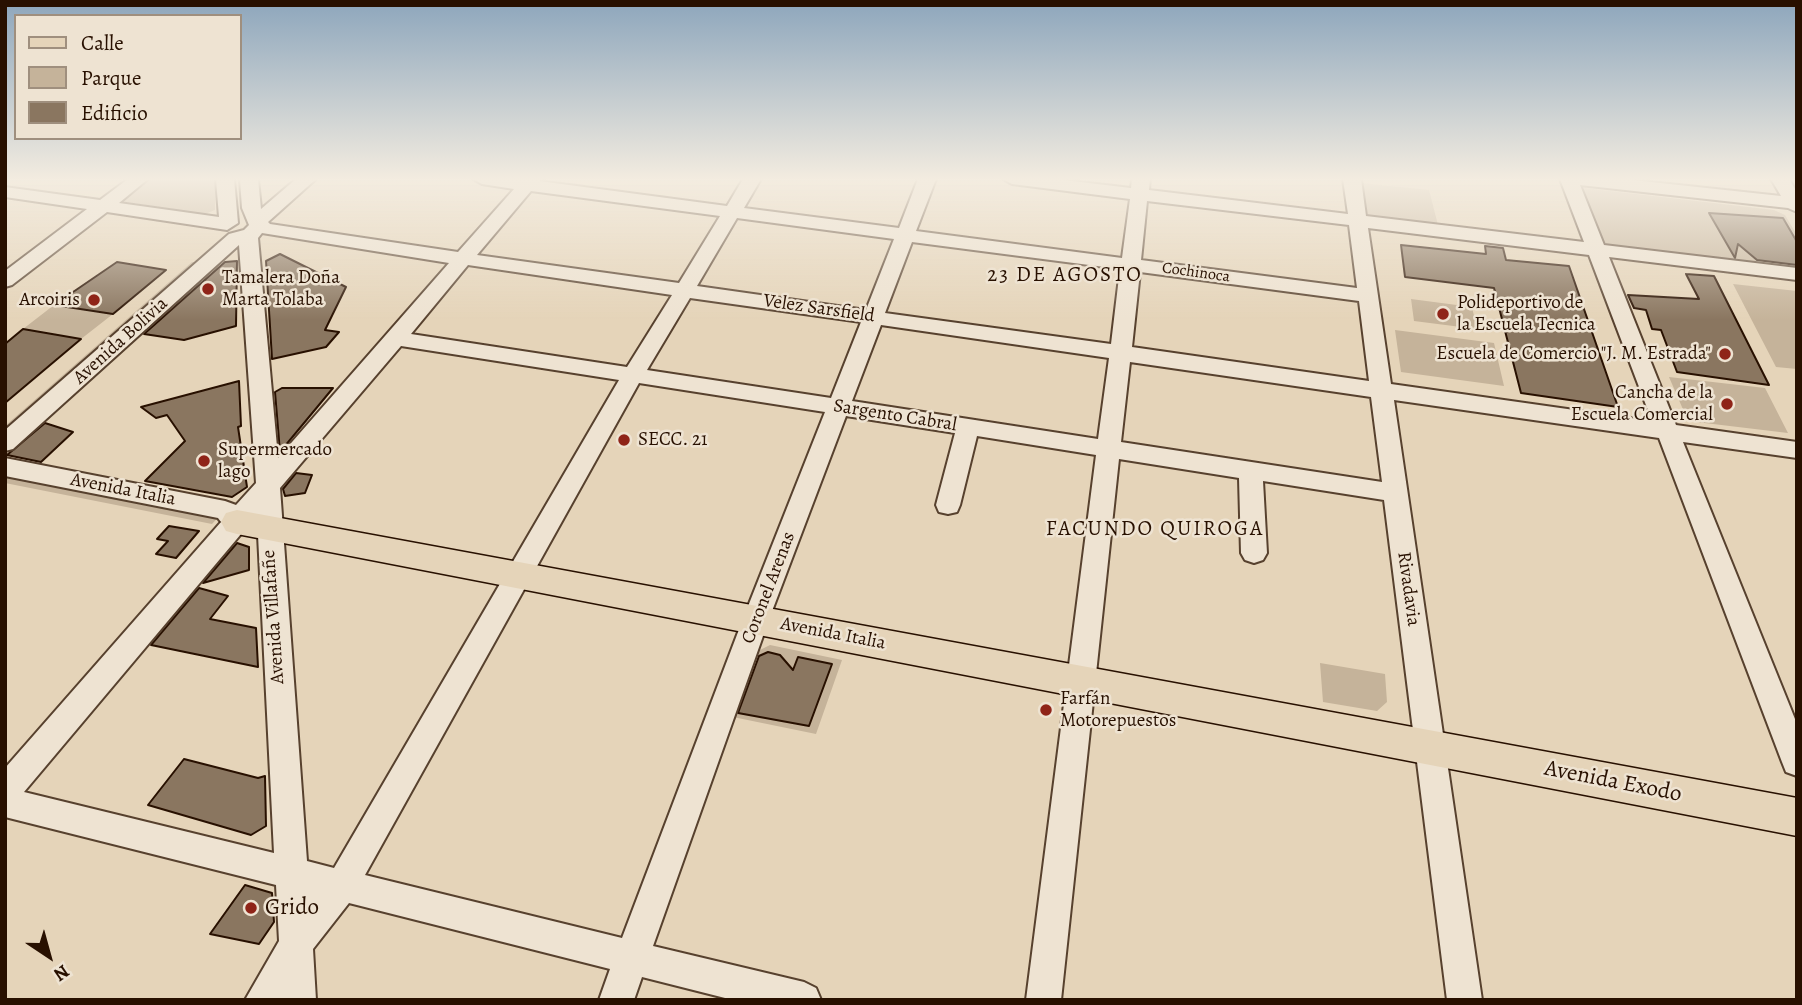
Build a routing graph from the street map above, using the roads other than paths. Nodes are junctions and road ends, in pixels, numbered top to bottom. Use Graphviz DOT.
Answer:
graph roads {
  1 [pos="242,225"];
  2 [pos="76,226"];
  3 [pos="241,226"];
  4 [pos="241,226"];
  5 [pos="247,226"];
  6 [pos="491,226"];
  7 [pos="724,226"];
  8 [pos="837,226"];
  9 [pos="909,226"];
  10 [pos="1135,226"];
  11 [pos="1359,226"];
  12 [pos="1390,226"];
  13 [pos="1587,226"];
  14 [pos="290,234"];
  15 [pos="905,235"];
  16 [pos="1597,251"];
  17 [pos="465,256"];
  18 [pos="250,261"];
  19 [pos="208,264"];
  20 [pos="1130,265"];
  21 [pos="1797,274"];
  22 [pos="5,281"];
  23 [pos="686,290"];
  24 [pos="1368,296"];
  25 [pos="872,316"];
  26 [pos="395,338"];
  27 [pos="1119,351"];
  28 [pos="633,375"];
  29 [pos="1381,391"];
  30 [pos="840,407"];
  31 [pos="5,426"];
  32 [pos="968,427"];
  33 [pos="1667,432"];
  34 [pos="5,443"];
  35 [pos="1108,449"];
  36 [pos="1797,450"];
  37 [pos="5,467"];
  38 [pos="1251,471"];
  39 [pos="5,483"];
  40 [pos="268,485"];
  41 [pos="1395,493"];
  42 [pos="948,505"];
  43 [pos="253,524"];
  44 [pos="1254,553"];
  45 [pos="518,574"];
  46 [pos="756,619"];
  47 [pos="1080,681"];
  48 [pos="1430,747"];
  49 [pos="1797,762"];
  50 [pos="5,791"];
  51 [pos="5,802"];
  52 [pos="1797,817"];
  53 [pos="292,875"];
  54 [pos="342,885"];
  55 [pos="296,944"];
  56 [pos="633,957"];
  57 [pos="262,1000"];
  58 [pos="299,1000"];
  59 [pos="616,1000"];
  60 [pos="804,1000"];
  61 [pos="1043,1000"];
  62 [pos="1465,1000"];
  1 -- 18 [label="street"];
  2 -- 22 [label="street"];
  3 -- 19 [label="street, Avenida Bolivia"];
  4 -- 31 [label="street, Avenida Bolivia"];
  5 -- 14 [label="street, Velez Sarsfield"];
  6 -- 17 [label="street"];
  7 -- 23 [label="street"];
  8 -- 15 [label="street, Cochinoca"];
  9 -- 15 [label="street, Coronel Arenas"];
  10 -- 20 [label="street"];
  11 -- 24 [label="street, Rivadavia"];
  12 -- 16 [label="street"];
  13 -- 16 [label="street"];
  14 -- 17 [label="street, Velez Sarsfield"];
  14 -- 18 [label="street"];
  15 -- 20 [label="street, Cochinoca"];
  15 -- 25 [label="street, Coronel Arenas"];
  16 -- 21 [label="street"];
  16 -- 33 [label="street"];
  17 -- 23 [label="street, Velez Sarsfield"];
  17 -- 26 [label="street"];
  18 -- 19 [label="street"];
  18 -- 40 [label="street"];
  19 -- 34 [label="street, Avenida Bolivia"];
  20 -- 24 [label="street, Cochinoca"];
  20 -- 27 [label="street"];
  23 -- 25 [label="street, Velez Sarsfield"];
  23 -- 28 [label="street"];
  24 -- 29 [label="street, Rivadavia"];
  25 -- 27 [label="street, Velez Sarsfield"];
  25 -- 30 [label="street, Coronel Arenas"];
  26 -- 28 [label="street, Sargento Cabral"];
  26 -- 40 [label="street"];
  27 -- 29 [label="street, Velez Sarsfield"];
  27 -- 35 [label="street"];
  28 -- 30 [label="street, Sargento Cabral"];
  28 -- 45 [label="street"];
  29 -- 33 [label="street, Velez Sarsfield"];
  29 -- 41 [label="street, Rivadavia"];
  30 -- 32 [label="street, Sargento Cabral"];
  30 -- 46 [label="street, Coronel Arenas"];
  32 -- 35 [label="street, Sargento Cabral"];
  32 -- 42 [label="street"];
  33 -- 36 [label="street, Velez Sarsfield"];
  33 -- 49 [label="street"];
  35 -- 38 [label="street, Sargento Cabral"];
  35 -- 47 [label="street"];
  37 -- 43 [label="street, Avenida Italia"];
  38 -- 41 [label="street, Sargento Cabral"];
  38 -- 44 [label="street"];
  39 -- 43 [label="street, Avenida Italia"];
  40 -- 43 [label="street"];
  41 -- 48 [label="street, Rivadavia"];
  43 -- 45 [label="main road, Avenida Italia"];
  43 -- 50 [label="street"];
  43 -- 53 [label="street, Avenida Villafañe"];
  45 -- 46 [label="main road, Avenida Italia"];
  45 -- 54 [label="street"];
  46 -- 47 [label="main road, Avenida Italia"];
  46 -- 56 [label="street, Coronel Arenas"];
  47 -- 48 [label="main road, Avenida Italia"];
  47 -- 61 [label="street"];
  48 -- 52 [label="main road, Avenida Exodo"];
  48 -- 62 [label="street, Rivadavia"];
  51 -- 53 [label="street"];
  53 -- 54 [label="street"];
  53 -- 55 [label="street, Avenida Villafañe"];
  54 -- 55 [label="street"];
  54 -- 56 [label="street"];
  55 -- 57 [label="street"];
  55 -- 58 [label="street, Avenida Villafañe"];
  56 -- 59 [label="street, Coronel Arenas"];
  56 -- 60 [label="street"];
}
